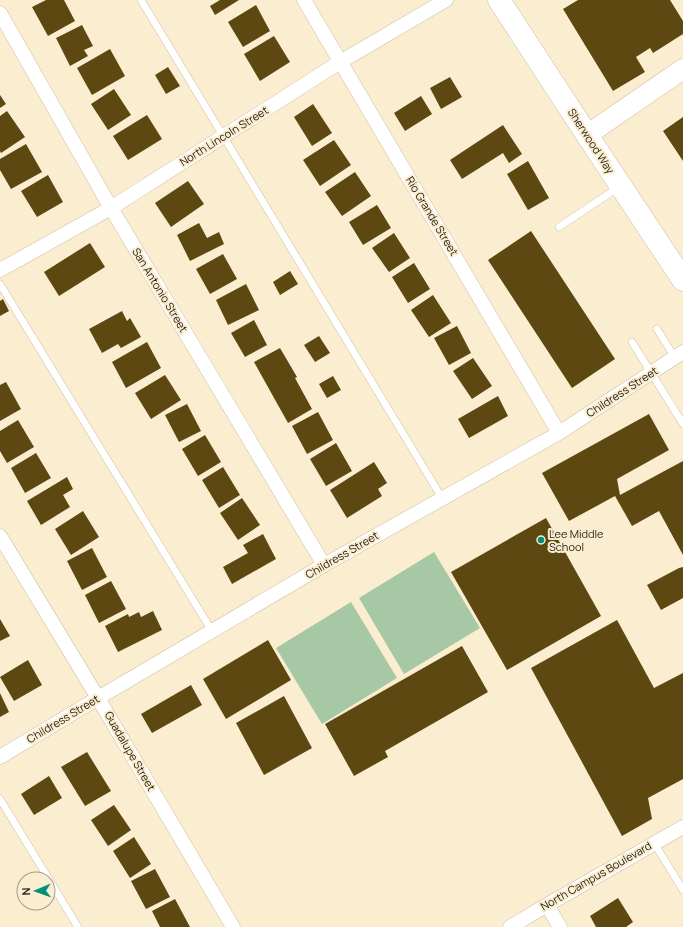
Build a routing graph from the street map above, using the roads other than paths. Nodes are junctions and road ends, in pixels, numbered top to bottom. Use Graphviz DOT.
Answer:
graph roads {
  1 [pos="141,0"];
  2 [pos="304,0"];
  3 [pos="446,0"];
  4 [pos="499,0"];
  5 [pos="0,13"];
  6 [pos="340,62"];
  7 [pos="683,69"];
  8 [pos="587,135"];
  9 [pos="224,136"];
  10 [pos="621,186"];
  11 [pos="111,208"];
  12 [pos="559,227"];
  13 [pos="0,270"];
  14 [pos="683,280"];
  15 [pos="0,284"];
  16 [pos="657,329"];
  17 [pos="632,342"];
  18 [pos="679,355"];
  19 [pos="651,373"];
  20 [pos="683,424"];
  21 [pos="559,433"];
  22 [pos="442,498"];
  23 [pos="0,536"];
  24 [pos="324,565"];
  25 [pos="212,631"];
  26 [pos="98,698"];
  27 [pos="0,757"];
  28 [pos="0,799"];
  29 [pos="683,826"];
  30 [pos="654,843"];
  31 [pos="683,890"];
  32 [pos="546,905"];
  33 [pos="78,927"];
  34 [pos="233,927"];
  35 [pos="510,927"];
  36 [pos="560,927"];
  1 -- 9 [label="lane"];
  2 -- 6 [label="street, Rio Grande Street"];
  3 -- 6 [label="street, North Lincoln Street"];
  4 -- 8 [label="main road, Sherwood Way"];
  5 -- 11 [label="street, San Antonio Street"];
  6 -- 9 [label="street, North Lincoln Street"];
  6 -- 21 [label="street, Rio Grande Street"];
  7 -- 8 [label="street"];
  8 -- 10 [label="main road, Sherwood Way"];
  9 -- 11 [label="street, North Lincoln Street"];
  9 -- 22 [label="lane"];
  10 -- 12 [label="lane"];
  10 -- 14 [label="main road, Sherwood Way"];
  11 -- 13 [label="street, North Lincoln Street"];
  11 -- 24 [label="street, San Antonio Street"];
  15 -- 25 [label="lane"];
  16 -- 18 [label="lane"];
  17 -- 19 [label="lane"];
  18 -- 19 [label="street, Childress Street"];
  19 -- 20 [label="lane"];
  19 -- 21 [label="street, Childress Street"];
  21 -- 22 [label="street, Childress Street"];
  22 -- 24 [label="street, Childress Street"];
  23 -- 26 [label="street, Guadalupe Street"];
  24 -- 25 [label="street, Childress Street"];
  25 -- 26 [label="street, Childress Street"];
  26 -- 27 [label="street, Childress Street"];
  26 -- 34 [label="street, Guadalupe Street"];
  28 -- 33 [label="lane"];
  29 -- 30 [label="street, North Campus Boulevard"];
  30 -- 31 [label="lane"];
  30 -- 32 [label="street, North Campus Boulevard"];
  32 -- 35 [label="street, North Campus Boulevard"];
  32 -- 36 [label="street"];
}
